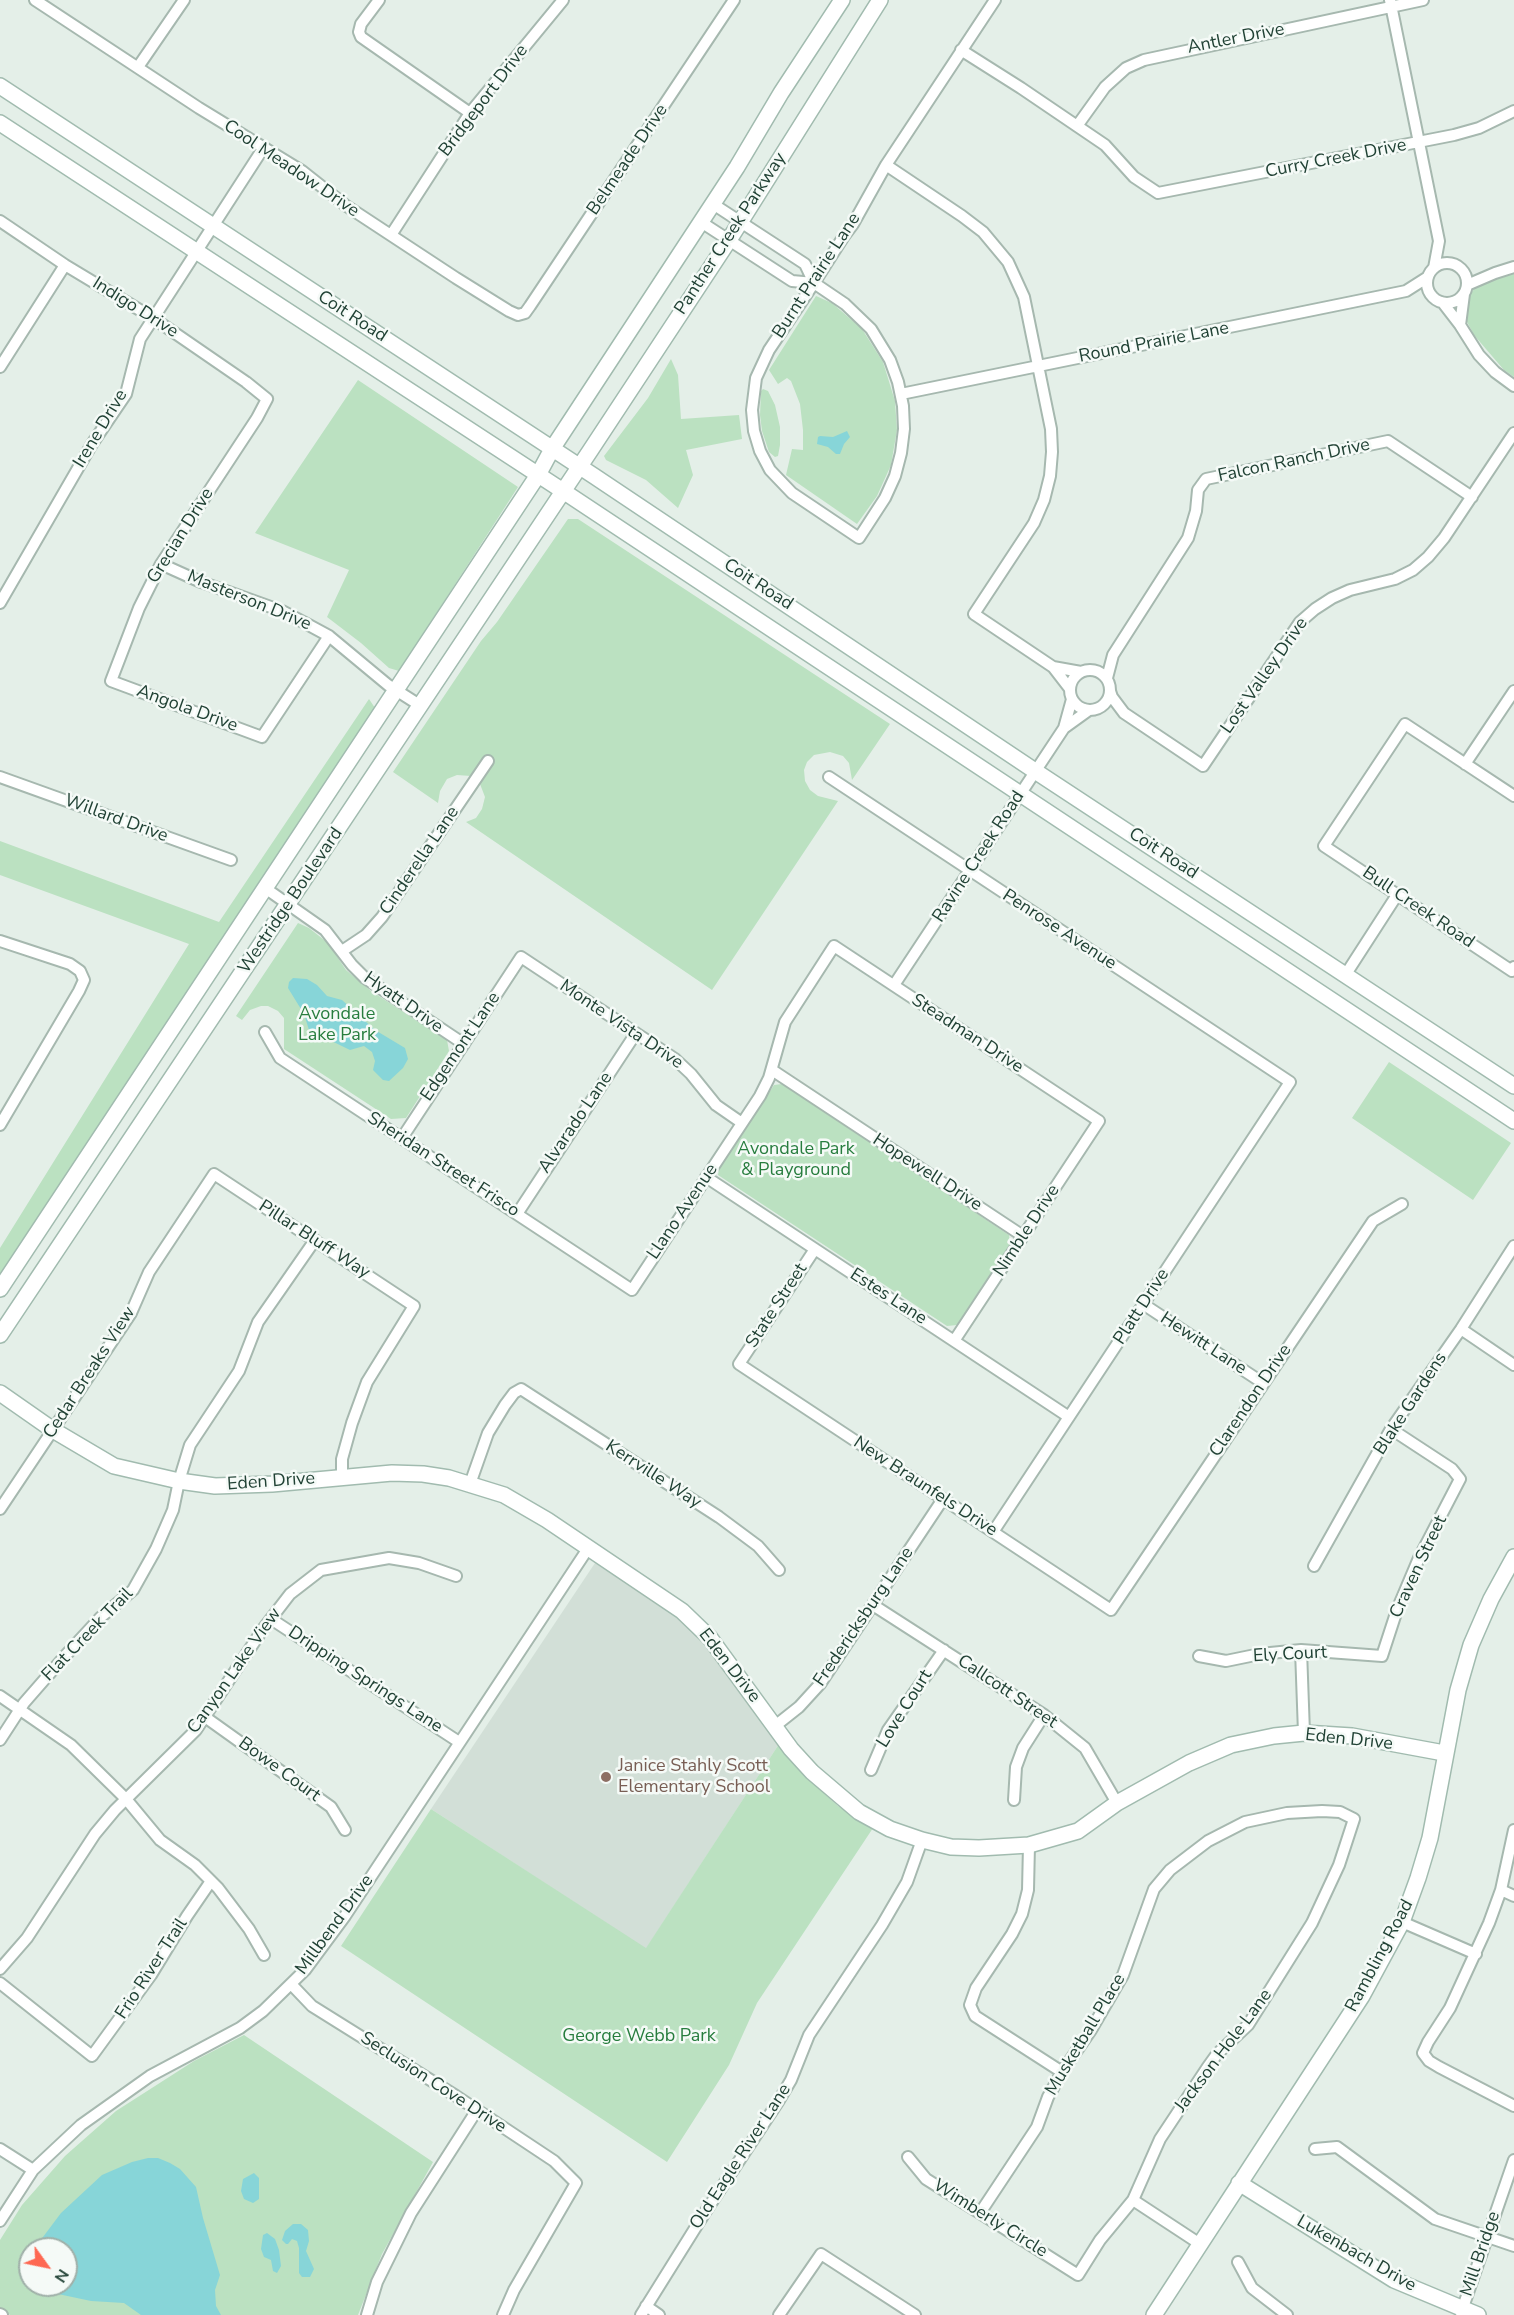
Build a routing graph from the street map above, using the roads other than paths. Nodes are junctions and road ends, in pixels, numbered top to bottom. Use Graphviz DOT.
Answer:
graph roads {
  1 [pos="35,0"];
  2 [pos="184,0"];
  3 [pos="379,0"];
  4 [pos="563,0"];
  5 [pos="734,0"];
  6 [pos="842,0"];
  7 [pos="880,0"];
  8 [pos="995,0"];
  9 [pos="1423,0"];
  10 [pos="1391,4"];
  11 [pos="962,50"];
  12 [pos="138,67"];
  13 [pos="0,87"];
  14 [pos="1514,111"];
  15 [pos="470,112"];
  16 [pos="0,123"];
  17 [pos="1077,126"];
  18 [pos="1419,143"];
  19 [pos="264,147"];
  20 [pos="886,165"];
  21 [pos="713,204"];
  22 [pos="0,221"];
  23 [pos="740,221"];
  24 [pos="701,222"];
  25 [pos="213,226"];
  26 [pos="391,235"];
  27 [pos="729,240"];
  28 [pos="1439,241"];
  29 [pos="195,252"];
  30 [pos="65,265"];
  31 [pos="1514,267"];
  32 [pos="1460,268"];
  33 [pos="1431,272"];
  34 [pos="1495,273"];
  35 [pos="813,283"];
  36 [pos="1466,290"];
  37 [pos="1406,291"];
  38 [pos="1438,300"];
  39 [pos="519,315"];
  40 [pos="153,318"];
  41 [pos="1460,325"];
  42 [pos="1039,366"];
  43 [pos="0,367"];
  44 [pos="1514,386"];
  45 [pos="901,394"];
  46 [pos="267,399"];
  47 [pos="1514,433"];
  48 [pos="552,448"];
  49 [pos="580,466"];
  50 [pos="538,475"];
  51 [pos="563,491"];
  52 [pos="1472,497"];
  53 [pos="161,564"];
  54 [pos="0,603"];
  55 [pos="329,636"];
  56 [pos="1113,655"];
  57 [pos="1053,667"];
  58 [pos="1085,671"];
  59 [pos="1107,678"];
  60 [pos="111,681"];
  61 [pos="396,690"];
  62 [pos="1110,691"];
  63 [pos="1514,691"];
  64 [pos="1071,694"];
  65 [pos="421,706"];
  66 [pos="1094,709"];
  67 [pos="1124,713"];
  68 [pos="1064,728"];
  69 [pos="488,761"];
  70 [pos="1465,764"];
  71 [pos="1035,771"];
  72 [pos="0,777"];
  73 [pos="829,777"];
  74 [pos="1020,794"];
  75 [pos="1514,796"];
  76 [pos="231,860"];
  77 [pos="970,870"];
  78 [pos="266,888"];
  79 [pos="1397,895"];
  80 [pos="289,904"];
  81 [pos="0,941"];
  82 [pos="834,946"];
  83 [pos="342,951"];
  84 [pos="521,957"];
  85 [pos="1513,969"];
  86 [pos="1346,974"];
  87 [pos="894,986"];
  88 [pos="1330,998"];
  89 [pos="265,1032"];
  90 [pos="636,1033"];
  91 [pos="464,1044"];
  92 [pos="772,1070"];
  93 [pos="1290,1082"];
  94 [pos="1514,1086"];
  95 [pos="1099,1121"];
  96 [pos="1514,1121"];
  97 [pos="742,1124"];
  98 [pos="0,1125"];
  99 [pos="402,1138"];
  100 [pos="214,1174"];
  101 [pos="706,1177"];
  102 [pos="1402,1204"];
  103 [pos="517,1214"];
  104 [pos="1023,1236"];
  105 [pos="315,1240"];
  106 [pos="1514,1246"];
  107 [pos="815,1249"];
  108 [pos="0,1289"];
  109 [pos="632,1290"];
  110 [pos="1143,1304"];
  111 [pos="1461,1329"];
  112 [pos="0,1335"];
  113 [pos="954,1341"];
  114 [pos="739,1364"];
  115 [pos="1514,1365"];
  116 [pos="1263,1383"];
  117 [pos="0,1393"];
  118 [pos="1069,1417"];
  119 [pos="1391,1429"];
  120 [pos="53,1430"];
  121 [pos="342,1477"];
  122 [pos="179,1481"];
  123 [pos="470,1484"];
  124 [pos="943,1499"];
  125 [pos="0,1509"];
  126 [pos="993,1532"];
  127 [pos="589,1547"];
  128 [pos="1514,1557"];
  129 [pos="1314,1566"];
  130 [pos="779,1570"];
  131 [pos="456,1576"];
  132 [pos="873,1605"];
  133 [pos="1112,1610"];
  134 [pos="271,1619"];
  135 [pos="944,1650"];
  136 [pos="1301,1650"];
  137 [pos="1198,1656"];
  138 [pos="1382,1656"];
  139 [pos="0,1696"];
  140 [pos="20,1709"];
  141 [pos="1044,1715"];
  142 [pos="205,1717"];
  143 [pos="775,1726"];
  144 [pos="1304,1733"];
  145 [pos="0,1740"];
  146 [pos="459,1742"];
  147 [pos="1444,1753"];
  148 [pos="871,1770"];
  149 [pos="126,1799"];
  150 [pos="1014,1800"];
  151 [pos="1117,1803"];
  152 [pos="1354,1819"];
  153 [pos="345,1830"];
  154 [pos="1514,1830"];
  155 [pos="922,1840"];
  156 [pos="1029,1845"];
  157 [pos="211,1881"];
  158 [pos="1501,1890"];
  159 [pos="1514,1896"];
  160 [pos="1402,1922"];
  161 [pos="1476,1954"];
  162 [pos="264,1955"];
  163 [pos="0,1969"];
  164 [pos="0,1983"];
  165 [pos="291,1984"];
  166 [pos="1062,2072"];
  167 [pos="1514,2106"];
  168 [pos="477,2110"];
  169 [pos="0,2149"];
  170 [pos="1315,2150"];
  171 [pos="908,2157"];
  172 [pos="1514,2160"];
  173 [pos="33,2170"];
  174 [pos="1239,2183"];
  175 [pos="1133,2200"];
  176 [pos="980,2213"];
  177 [pos="0,2221"];
  178 [pos="1485,2237"];
  179 [pos="1200,2244"];
  180 [pos="1514,2246"];
  181 [pos="1238,2262"];
  182 [pos="1078,2275"];
  183 [pos="643,2311"];
  184 [pos="1461,2312"];
  185 [pos="367,2315"];
  186 [pos="503,2315"];
  187 [pos="659,2315"];
  188 [pos="779,2315"];
  189 [pos="915,2315"];
  190 [pos="1154,2315"];
  191 [pos="1287,2315"];
  192 [pos="1478,2315"];
  1 -- 12 [label="street, Cool Meadow Drive"];
  2 -- 12 [label="street"];
  3 -- 15 [label="street"];
  4 -- 15 [label="street, Bridgeport Drive"];
  5 -- 39 [label="street, Belmeade Drive"];
  6 -- 21 [label="main road, Panther Creek Parkway"];
  7 -- 23 [label="main road, Panther Creek Parkway"];
  8 -- 11 [label="street, Burnt Prairie Lane"];
  9 -- 10 [label="street, Antler Drive"];
  10 -- 17 [label="street, Antler Drive"];
  10 -- 18 [label="street"];
  11 -- 17 [label="street"];
  11 -- 20 [label="street, Burnt Prairie Lane"];
  12 -- 19 [label="street, Cool Meadow Drive"];
  13 -- 25 [label="main road, Coit Road"];
  14 -- 18 [label="street, Curry Creek Drive"];
  15 -- 26 [label="street, Bridgeport Drive"];
  16 -- 29 [label="main road, Coit Road"];
  17 -- 18 [label="street, Curry Creek Drive"];
  18 -- 28 [label="street"];
  19 -- 25 [label="street, Irene Drive"];
  19 -- 26 [label="street, Cool Meadow Drive"];
  20 -- 35 [label="street, Burnt Prairie Lane"];
  20 -- 42 [label="street"];
  21 -- 23 [label="street"];
  21 -- 24 [label="main road, Panther Creek Parkway"];
  22 -- 30 [label="street, Indigo Drive"];
  23 -- 27 [label="main road, Panther Creek Parkway"];
  23 -- 35 [label="street"];
  24 -- 27 [label="street"];
  24 -- 48 [label="main road, Panther Creek Parkway"];
  25 -- 29 [label="street, Irene Drive"];
  25 -- 48 [label="main road, Coit Road"];
  26 -- 39 [label="street, Cool Meadow Drive"];
  27 -- 35 [label="street"];
  27 -- 49 [label="main road, Panther Creek Parkway"];
  28 -- 32 [label="street"];
  28 -- 33 [label="street"];
  29 -- 40 [label="street, Irene Drive"];
  29 -- 50 [label="main road, Coit Road"];
  30 -- 40 [label="street, Indigo Drive"];
  30 -- 43 [label="street"];
  31 -- 34 [label="street"];
  32 -- 33 [label="street"];
  32 -- 34 [label="street"];
  32 -- 36 [label="street"];
  33 -- 37 [label="street, Round Prairie Lane"];
  33 -- 38 [label="street"];
  34 -- 36 [label="street"];
  35 -- 45 [label="street"];
  35 -- 45 [label="street, Burnt Prairie Lane"];
  36 -- 38 [label="street"];
  36 -- 41 [label="street"];
  37 -- 38 [label="street, Round Prairie Lane"];
  37 -- 42 [label="street, Round Prairie Lane"];
  38 -- 41 [label="street"];
  40 -- 46 [label="street, Indigo Drive"];
  40 -- 54 [label="street, Irene Drive"];
  41 -- 44 [label="street"];
  42 -- 45 [label="street, Round Prairie Lane"];
  42 -- 57 [label="street"];
  46 -- 53 [label="street, Grecian Drive"];
  47 -- 52 [label="street, Lost Valley Drive"];
  48 -- 49 [label="main road, Coit Road"];
  48 -- 50 [label="main road, Westridge Boulevard"];
  49 -- 51 [label="main road, Westridge Boulevard"];
  49 -- 71 [label="main road, Coit Road"];
  50 -- 51 [label="main road, Coit Road"];
  50 -- 61 [label="main road, Westridge Boulevard"];
  51 -- 65 [label="main road, Westridge Boulevard"];
  51 -- 74 [label="main road, Coit Road"];
  52 -- 56 [label="street, Falcon Ranch Drive"];
  52 -- 67 [label="street, Lost Valley Drive"];
  53 -- 55 [label="street, Masterson Drive"];
  53 -- 60 [label="street, Grecian Drive"];
  55 -- 60 [label="street, Angola Drive"];
  55 -- 61 [label="street, Masterson Drive"];
  56 -- 58 [label="street"];
  56 -- 59 [label="street"];
  57 -- 58 [label="street"];
  57 -- 64 [label="street"];
  58 -- 59 [label="street"];
  58 -- 64 [label="street"];
  59 -- 62 [label="street"];
  61 -- 65 [label="street, Masterson Drive"];
  61 -- 78 [label="main road, Westridge Boulevard"];
  62 -- 66 [label="street"];
  62 -- 67 [label="street"];
  63 -- 70 [label="street"];
  64 -- 66 [label="street"];
  64 -- 68 [label="street, Ravine Creek Road"];
  65 -- 80 [label="main road, Westridge Boulevard"];
  66 -- 67 [label="street"];
  66 -- 68 [label="street, Ravine Creek Road"];
  68 -- 71 [label="street, Ravine Creek Road"];
  69 -- 83 [label="street, Cinderella Lane"];
  70 -- 75 [label="street"];
  70 -- 79 [label="street, Bull Creek Road"];
  71 -- 74 [label="street, Ravine Creek Road"];
  71 -- 86 [label="main road, Coit Road"];
  72 -- 76 [label="street, Willard Drive"];
  73 -- 77 [label="street, Penrose Avenue"];
  74 -- 77 [label="street, Ravine Creek Road"];
  74 -- 88 [label="main road, Coit Road"];
  77 -- 87 [label="street, Ravine Creek Road"];
  77 -- 93 [label="street, Penrose Avenue"];
  78 -- 80 [label="street, Hyatt Drive"];
  78 -- 108 [label="main road, Westridge Boulevard"];
  79 -- 85 [label="street, Bull Creek Road"];
  79 -- 86 [label="street"];
  80 -- 83 [label="street, Hyatt Drive"];
  80 -- 112 [label="main road, Westridge Boulevard"];
  81 -- 98 [label="street"];
  82 -- 87 [label="street, Steadman Drive"];
  82 -- 92 [label="street, Llano Avenue"];
  83 -- 91 [label="street, Hyatt Drive"];
  84 -- 90 [label="street, Monte Vista Drive"];
  84 -- 91 [label="street, Edgemont Lane"];
  86 -- 88 [label="main road"];
  86 -- 94 [label="main road, Coit Road"];
  87 -- 95 [label="street, Steadman Drive"];
  88 -- 96 [label="main road, Coit Road"];
  89 -- 99 [label="street, Sheridan Street Frisco"];
  90 -- 97 [label="street, Monte Vista Drive"];
  90 -- 103 [label="street, Alvarado Lane"];
  91 -- 99 [label="street, Edgemont Lane"];
  92 -- 97 [label="street, Llano Avenue"];
  92 -- 104 [label="street, Hopewell Drive"];
  93 -- 110 [label="street, Platt Drive"];
  95 -- 104 [label="street, Nimble Drive"];
  97 -- 101 [label="street, Llano Avenue"];
  99 -- 103 [label="street, Sheridan Street Frisco"];
  100 -- 105 [label="street, Pillar Bluff Way"];
  100 -- 120 [label="street, Cedar Breaks View"];
  101 -- 107 [label="street, Estes Lane"];
  101 -- 109 [label="street, Llano Avenue"];
  102 -- 116 [label="street, Clarendon Drive"];
  103 -- 109 [label="street, Sheridan Street Frisco"];
  104 -- 113 [label="street, Nimble Drive"];
  105 -- 121 [label="street, Pillar Bluff Way"];
  105 -- 122 [label="street, Flat Creek Trail"];
  106 -- 111 [label="street, Blake Gardens"];
  107 -- 113 [label="street, Estes Lane"];
  107 -- 114 [label="street, State Street"];
  110 -- 116 [label="street, Hewitt Lane"];
  110 -- 118 [label="street, Platt Drive"];
  111 -- 115 [label="street"];
  111 -- 119 [label="street, Blake Gardens"];
  113 -- 118 [label="street, Estes Lane"];
  114 -- 124 [label="street, New Braunfels Drive"];
  116 -- 133 [label="street, Clarendon Drive"];
  117 -- 120 [label="main road, Eden Drive"];
  118 -- 126 [label="street, Platt Drive"];
  119 -- 129 [label="street, Blake Gardens"];
  119 -- 138 [label="street, Craven Street"];
  120 -- 122 [label="main road, Eden Drive"];
  120 -- 125 [label="street, Cedar Breaks View"];
  121 -- 122 [label="main road, Eden Drive"];
  121 -- 123 [label="main road, Eden Drive"];
  122 -- 140 [label="street, Flat Creek Trail"];
  123 -- 127 [label="main road, Eden Drive"];
  123 -- 130 [label="street, Kerrville Way"];
  124 -- 126 [label="street, New Braunfels Drive"];
  124 -- 132 [label="street, Fredericksburg Lane"];
  126 -- 133 [label="street, New Braunfels Drive"];
  127 -- 143 [label="main road, Eden Drive"];
  127 -- 146 [label="street, Millbend Drive"];
  128 -- 147 [label="main road, Rambling Road"];
  131 -- 134 [label="street, Canyon Lake View"];
  132 -- 135 [label="street, Callcott Street"];
  132 -- 143 [label="street, Fredericksburg Lane"];
  134 -- 142 [label="street, Canyon Lake View"];
  134 -- 146 [label="street, Dripping Springs Lane"];
  135 -- 141 [label="street, Callcott Street"];
  135 -- 148 [label="street, Love Court"];
  136 -- 137 [label="street, Ely Court"];
  136 -- 138 [label="street, Ely Court"];
  136 -- 144 [label="street"];
  139 -- 140 [label="street"];
  140 -- 145 [label="street, Flat Creek Trail"];
  140 -- 149 [label="street"];
  141 -- 150 [label="street"];
  141 -- 151 [label="street, Callcott Street"];
  142 -- 149 [label="street, Canyon Lake View"];
  142 -- 153 [label="street, Bowe Court"];
  143 -- 155 [label="main road, Eden Drive"];
  144 -- 147 [label="main road, Eden Drive"];
  144 -- 151 [label="main road, Eden Drive"];
  146 -- 165 [label="street, Millbend Drive"];
  147 -- 160 [label="main road, Rambling Road"];
  149 -- 157 [label="street"];
  149 -- 163 [label="street, Canyon Lake View"];
  151 -- 156 [label="main road, Eden Drive"];
  152 -- 166 [label="street, Musketball Place"];
  152 -- 175 [label="street, Jackson Hole Lane"];
  154 -- 158 [label="street"];
  155 -- 156 [label="main road, Eden Drive"];
  155 -- 183 [label="street, Old Eagle River Lane"];
  156 -- 166 [label="street"];
  157 -- 162 [label="street"];
  157 -- 164 [label="street, Frio River Trail"];
  158 -- 159 [label="street"];
  158 -- 161 [label="street"];
  160 -- 161 [label="street"];
  160 -- 174 [label="main road, Rambling Road"];
  161 -- 167 [label="street"];
  165 -- 168 [label="street, Seclusion Cove Drive"];
  165 -- 173 [label="street, Millbend Drive"];
  166 -- 176 [label="street, Musketball Place"];
  168 -- 185 [label="street"];
  168 -- 186 [label="street, Seclusion Cove Drive"];
  169 -- 173 [label="street"];
  170 -- 178 [label="street"];
  171 -- 176 [label="street, Wimberly Circle"];
  172 -- 178 [label="street, Mill Bridge"];
  173 -- 177 [label="street, Millbend Drive"];
  174 -- 179 [label="main road, Rambling Road"];
  174 -- 184 [label="main road, Lukenbach Drive"];
  175 -- 179 [label="street"];
  175 -- 182 [label="street, Jackson Hole Lane"];
  176 -- 182 [label="street, Wimberly Circle"];
  178 -- 180 [label="street"];
  178 -- 184 [label="street, Mill Bridge"];
  179 -- 190 [label="main road, Rambling Road"];
  181 -- 191 [label="street"];
  183 -- 187 [label="street"];
  184 -- 192 [label="main road, Lukenbach Drive"];
  188 -- 189 [label="street"];
}
